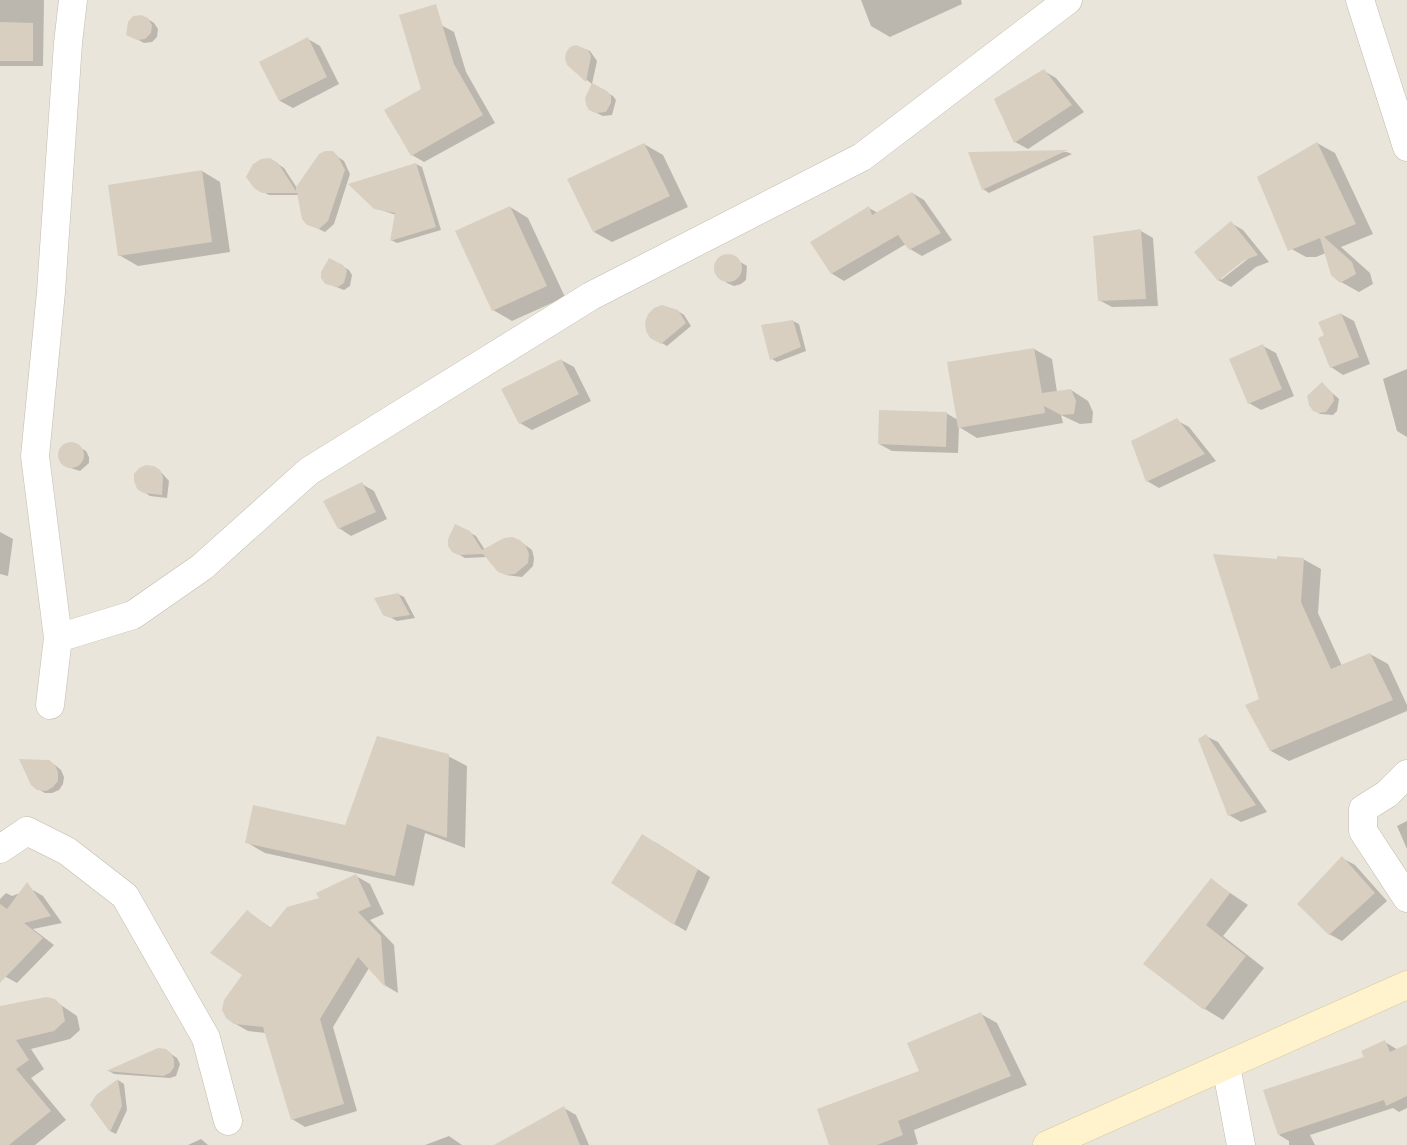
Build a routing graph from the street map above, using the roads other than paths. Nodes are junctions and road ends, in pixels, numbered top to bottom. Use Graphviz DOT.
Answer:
graph roads {
  1 [pos="73,0"];
  2 [pos="1068,0"];
  3 [pos="1360,0"];
  4 [pos="1407,148"];
  5 [pos="58,638"];
  6 [pos="50,705"];
  7 [pos="1407,774"];
  8 [pos="0,850"];
  9 [pos="1407,898"];
  10 [pos="1407,985"];
  11 [pos="1226,1066"];
  12 [pos="228,1121"];
  13 [pos="1047,1145"];
  14 [pos="1241,1145"];
  1 -- 5 [label="street"];
  2 -- 5 [label="street"];
  3 -- 4 [label="street"];
  5 -- 6 [label="street"];
  7 -- 9 [label="street"];
  8 -- 12 [label="street"];
  10 -- 11 [label="street"];
  11 -- 13 [label="street"];
  11 -- 14 [label="street"];
}
